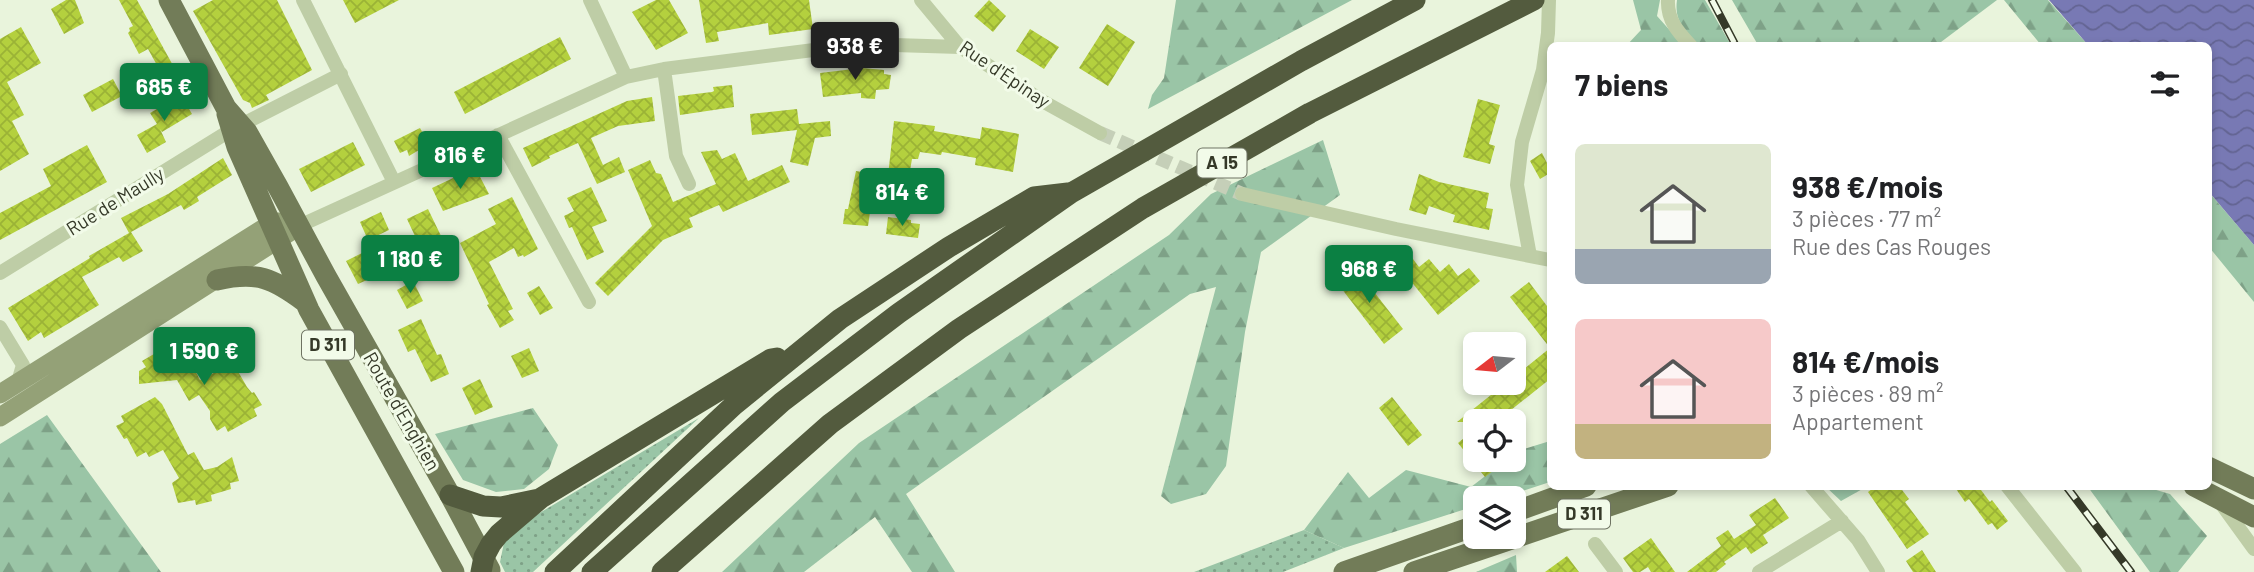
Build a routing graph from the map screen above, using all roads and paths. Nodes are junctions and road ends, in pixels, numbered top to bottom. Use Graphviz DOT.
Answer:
graph roads {
  1 [pos="169,0"];
  2 [pos="303,0"];
  3 [pos="590,0"];
  4 [pos="921,0"];
  5 [pos="1415,0"];
  6 [pos="1534,0"];
  7 [pos="1549,0"];
  8 [pos="1668,0"];
  9 [pos="1687,42"];
  10 [pos="960,47"];
  11 [pos="664,69"];
  12 [pos="341,74"];
  13 [pos="626,77"];
  14 [pos="236,128"];
  15 [pos="1100,134"];
  16 [pos="498,135"];
  17 [pos="394,182"];
  18 [pos="689,184"];
  19 [pos="1070,193"];
  20 [pos="1242,194"];
  21 [pos="299,226"];
  22 [pos="275,231"];
  23 [pos="1530,256"];
  24 [pos="1547,259"];
  25 [pos="0,272"];
  26 [pos="217,280"];
  27 [pos="305,302"];
  28 [pos="589,302"];
  29 [pos="0,327"];
  30 [pos="793,356"];
  31 [pos="18,382"];
  32 [pos="0,394"];
  33 [pos="0,417"];
  34 [pos="2212,469"];
  35 [pos="2254,489"];
  36 [pos="1575,490"];
  37 [pos="1656,490"];
  38 [pos="1815,490"];
  39 [pos="2010,490"];
  40 [pos="2202,490"];
  41 [pos="2211,490"];
  42 [pos="450,495"];
  43 [pos="541,498"];
  44 [pos="1526,508"];
  45 [pos="2254,517"];
  46 [pos="1842,521"];
  47 [pos="1463,530"];
  48 [pos="1595,544"];
  49 [pos="2254,550"];
  50 [pos="674,564"];
  51 [pos="486,568"];
  52 [pos="454,572"];
  53 [pos="555,572"];
  54 [pos="592,572"];
  55 [pos="662,572"];
  56 [pos="1344,572"];
  57 [pos="1414,572"];
  58 [pos="1616,572"];
  59 [pos="1759,572"];
  60 [pos="1878,572"];
  61 [pos="2075,572"];
  1 -- 14 [label="main road, Route d'Enghien / D 311"];
  2 -- 12 [label="street"];
  3 -- 13 [label="street"];
  4 -- 10 [label="street, Rue d'Épinay"];
  5 -- 19 [label="highway, A 15"];
  6 -- 50 [label="highway, A 15"];
  7 -- 23 [label="street"];
  8 -- 9 [label="street"];
  10 -- 11 [label="street"];
  10 -- 15 [label="street, Rue d'Épinay"];
  11 -- 13 [label="street"];
  11 -- 18 [label="street"];
  12 -- 14 [label="street, Rue de Maully"];
  12 -- 17 [label="street"];
  13 -- 16 [label="street"];
  14 -- 21 [label="main road, Route d'Enghien / D 311"];
  14 -- 22 [label="main road, Route d'Enghien / D 311"];
  14 -- 25 [label="street, Rue de Maully"];
  16 -- 17 [label="street"];
  16 -- 28 [label="street"];
  17 -- 21 [label="street"];
  19 -- 30 [label="highway"];
  19 -- 54 [label="highway, A 15"];
  20 -- 23 [label="street"];
  21 -- 22 [label="main road"];
  21 -- 42 [label="main road, Route d'Enghien / D 311"];
  22 -- 26 [label="main road"];
  22 -- 27 [label="main road, Route d'Enghien / D 311"];
  22 -- 31 [label="main road"];
  23 -- 24 [label="street"];
  26 -- 27 [label="main road"];
  26 -- 33 [label="main road"];
  27 -- 52 [label="main road, Route d'Enghien / D 311"];
  29 -- 31 [label="street"];
  30 -- 43 [label="highway"];
  30 -- 53 [label="highway"];
  31 -- 32 [label="main road"];
  34 -- 35 [label="main road"];
  36 -- 44 [label="main road, D 311"];
  37 -- 57 [label="main road, D 311"];
  38 -- 46 [label="street"];
  39 -- 61 [label="street"];
  40 -- 45 [label="main road, bridge"];
  41 -- 49 [label="street"];
  42 -- 43 [label="highway"];
  42 -- 51 [label="main road, Route d'Enghien / D 311"];
  43 -- 51 [label="highway"];
  46 -- 59 [label="street"];
  46 -- 60 [label="street"];
  47 -- 56 [label="main road"];
  48 -- 58 [label="street"];
  50 -- 55 [label="highway, A 15"];
}
